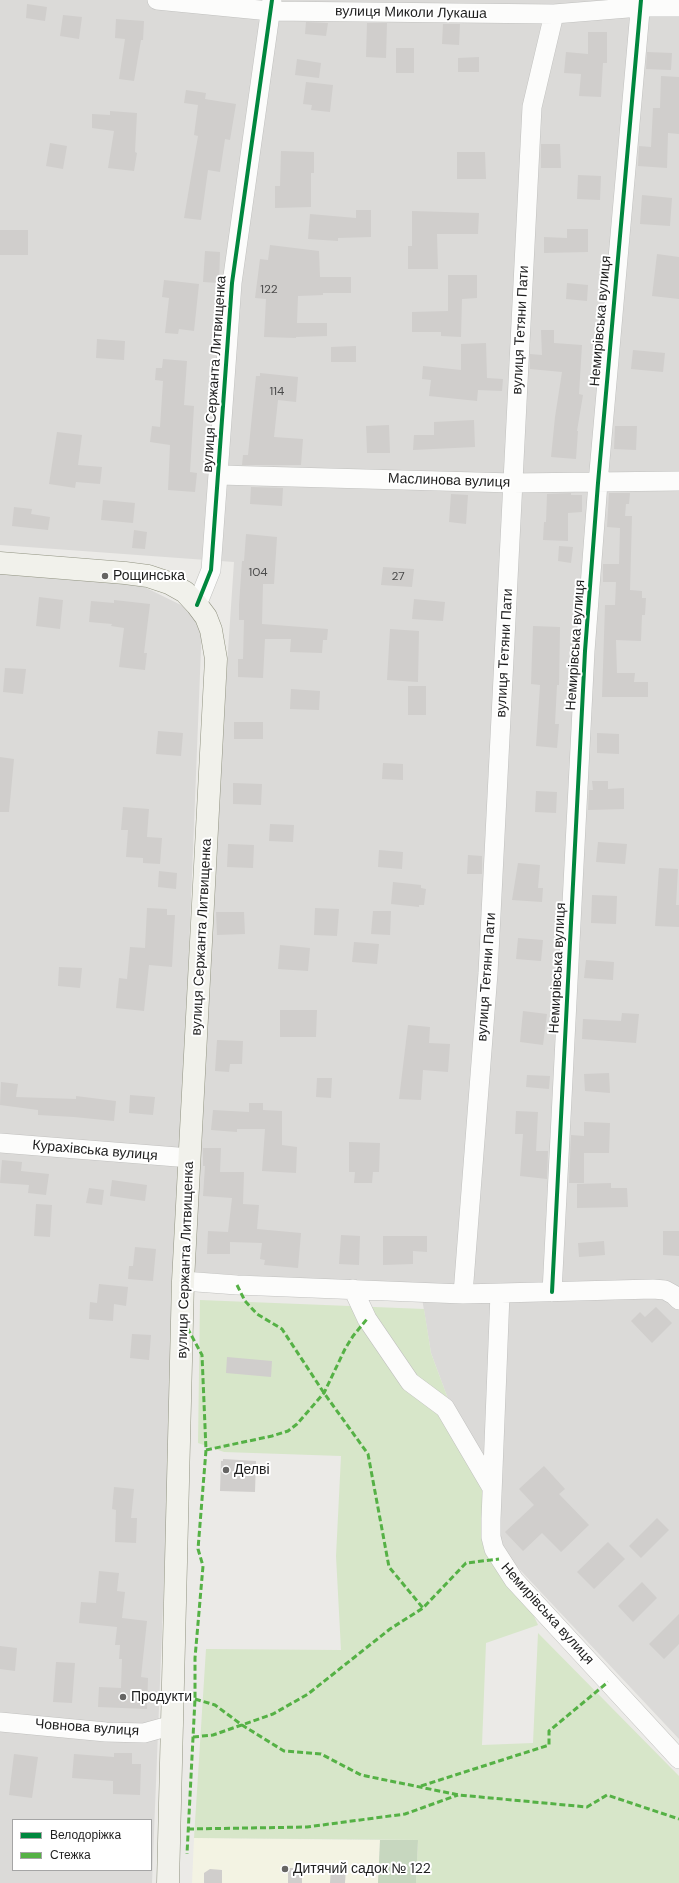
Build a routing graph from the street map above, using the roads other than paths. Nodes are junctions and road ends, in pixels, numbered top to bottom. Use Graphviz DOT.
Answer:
graph roads {
  1 [pos="157,0"];
  2 [pos="641,3"];
  3 [pos="271,6"];
  4 [pos="679,7"];
  5 [pos="554,14"];
  6 [pos="219,474"];
  7 [pos="679,481"];
  8 [pos="514,482"];
  9 [pos="598,483"];
  10 [pos="0,563"];
  11 [pos="197,605"];
  12 [pos="0,1143"];
  13 [pos="190,1158"];
  14 [pos="183,1281"];
  15 [pos="353,1289"];
  16 [pos="552,1292"];
  17 [pos="463,1294"];
  18 [pos="500,1294"];
  19 [pos="677,1297"];
  20 [pos="492,1488"];
  21 [pos="0,1722"];
  22 [pos="173,1725"];
  23 [pos="679,1759"];
  24 [pos="168,1883"];
  1 -- 3 [label="street, вулиця Миколи Лукаша"];
  2 -- 4 [label="street, вулиця Миколи Лукаша"];
  2 -- 5 [label="street, вулиця Миколи Лукаша"];
  2 -- 9 [label="street, Немирівська вулиця"];
  3 -- 5 [label="street, вулиця Миколи Лукаша"];
  3 -- 6 [label="street, вулиця Сержанта Литвищенка"];
  5 -- 8 [label="street, вулиця Тетяни Пати"];
  6 -- 8 [label="street, Маслинова вулиця"];
  6 -- 11 [label="street, вулиця Сержанта Литвищенка"];
  7 -- 9 [label="street, Маслинова вулиця"];
  8 -- 9 [label="street, Маслинова вулиця"];
  8 -- 17 [label="street, вулиця Тетяни Пати"];
  9 -- 16 [label="street, Немирівська вулиця"];
  10 -- 11 [label="main road"];
  11 -- 13 [label="main road, вулиця Сержанта Литвищенка"];
  12 -- 13 [label="street, Курахівська вулиця"];
  13 -- 14 [label="main road, вулиця Сержанта Литвищенка"];
  14 -- 15 [label="street"];
  14 -- 22 [label="main road, вулиця Сержанта Литвищенка"];
  15 -- 17 [label="street"];
  15 -- 20 [label="street"];
  16 -- 18 [label="street"];
  16 -- 19 [label="street"];
  17 -- 18 [label="street"];
  18 -- 20 [label="street, Немирівська вулиця"];
  20 -- 23 [label="street, Немирівська вулиця"];
  21 -- 22 [label="street, Човнова вулиця"];
  22 -- 24 [label="main road, вулиця Сержанта Литвищенка"];
}
